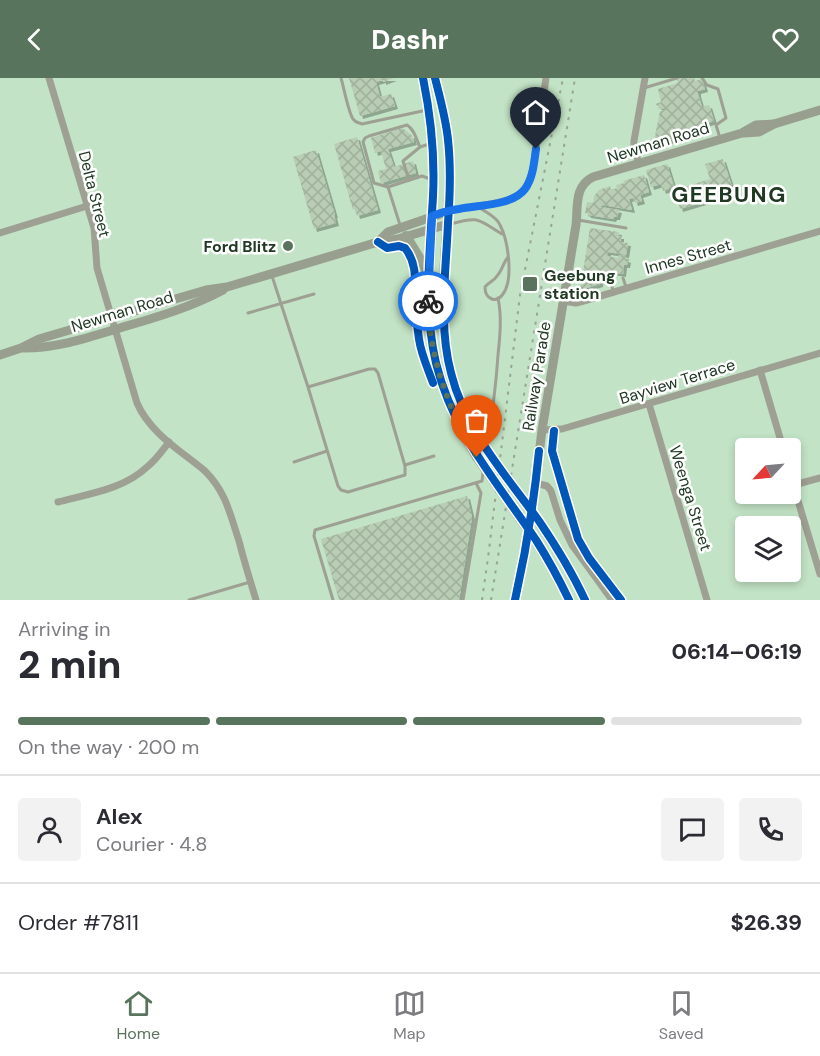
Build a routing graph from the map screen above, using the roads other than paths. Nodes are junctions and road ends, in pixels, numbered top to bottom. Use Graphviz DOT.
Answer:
graph roads {
  1 [pos="50,78"];
  2 [pos="341,78"];
  3 [pos="423,78"];
  4 [pos="435,78"];
  5 [pos="546,78"];
  6 [pos="645,78"];
  7 [pos="677,78"];
  8 [pos="702,78"];
  9 [pos="643,88"];
  10 [pos="429,110"];
  11 [pos="820,110"];
  12 [pos="720,140"];
  13 [pos="432,143"];
  14 [pos="420,147"];
  15 [pos="639,164"];
  16 [pos="408,180"];
  17 [pos="434,180"];
  18 [pos="584,183"];
  19 [pos="388,187"];
  20 [pos="87,206"];
  21 [pos="477,206"];
  22 [pos="449,211"];
  23 [pos="432,216"];
  24 [pos="577,220"];
  25 [pos="448,224"];
  26 [pos="626,228"];
  27 [pos="431,229"];
  28 [pos="820,231"];
  29 [pos="403,232"];
  30 [pos="0,233"];
  31 [pos="504,235"];
  32 [pos="508,257"];
  33 [pos="271,274"];
  34 [pos="429,274"];
  35 [pos="623,278"];
  36 [pos="603,281"];
  37 [pos="227,287"];
  38 [pos="626,289"];
  39 [pos="614,292"];
  40 [pos="314,294"];
  41 [pos="498,298"];
  42 [pos="563,301"];
  43 [pos="281,304"];
  44 [pos="248,313"];
  45 [pos="111,318"];
  46 [pos="115,330"];
  47 [pos="21,348"];
  48 [pos="820,353"];
  49 [pos="0,355"];
  50 [pos="760,370"];
  51 [pos="308,387"];
  52 [pos="649,404"];
  53 [pos="542,430"];
  54 [pos="780,438"];
  55 [pos="169,442"];
  56 [pos="327,451"];
  57 [pos="434,456"];
  58 [pos="294,462"];
  59 [pos="405,465"];
  60 [pos="820,478"];
  61 [pos="476,483"];
  62 [pos="536,483"];
  63 [pos="801,483"];
  64 [pos="58,502"];
  65 [pos="800,504"];
  66 [pos="521,574"];
  67 [pos="820,574"];
  68 [pos="250,582"];
  69 [pos="189,600"];
  70 [pos="256,600"];
  71 [pos="333,600"];
  72 [pos="463,600"];
  73 [pos="515,600"];
  74 [pos="522,600"];
  75 [pos="569,600"];
  76 [pos="585,600"];
  77 [pos="612,600"];
  78 [pos="707,600"];
  1 -- 20 [label="street, Delta Street"];
  2 -- 10 [label="lane"];
  3 -- 10 [label="main road"];
  4 -- 22 [label="main road"];
  5 -- 21 [label="street, Newman Road"];
  6 -- 9 [label="street"];
  7 -- 9 [label="lane"];
  8 -- 12 [label="lane"];
  9 -- 15 [label="street"];
  10 -- 13 [label="main road"];
  11 -- 12 [label="main road, Newman Road"];
  12 -- 15 [label="main road, Newman Road"];
  13 -- 14 [label="lane"];
  13 -- 17 [label="main road"];
  14 -- 16 [label="lane"];
  14 -- 19 [label="lane"];
  15 -- 18 [label="main road, Newman Road"];
  16 -- 17 [label="lane"];
  16 -- 19 [label="lane"];
  17 -- 23 [label="main road"];
  18 -- 24 [label="main road, Railway Parade"];
  19 -- 29 [label="lane"];
  20 -- 30 [label="street"];
  20 -- 45 [label="street, Delta Street"];
  21 -- 22 [label="street, Newman Road"];
  21 -- 31 [label="lane"];
  22 -- 23 [label="main road, Newman Road"];
  22 -- 25 [label="main road"];
  23 -- 27 [label="main road"];
  23 -- 29 [label="main road, Newman Road"];
  24 -- 26 [label="lane"];
  24 -- 42 [label="main road, Railway Parade"];
  25 -- 27 [label="main road, Newman Road"];
  25 -- 31 [label="lane"];
  25 -- 76 [label="main road, bridge"];
  27 -- 29 [label="main road, Newman Road"];
  27 -- 34 [label="main road"];
  28 -- 38 [label="street, Innes Street"];
  29 -- 33 [label="main road, Newman Road"];
  29 -- 34 [label="main road"];
  31 -- 32 [label="lane"];
  32 -- 41 [label="lane"];
  32 -- 41 [label="lane"];
  33 -- 37 [label="main road, Newman Road"];
  33 -- 43 [label="lane"];
  34 -- 75 [label="main road, bridge"];
  35 -- 38 [label="lane"];
  36 -- 39 [label="lane"];
  37 -- 45 [label="main road, Newman Road"];
  37 -- 46 [label="main road, Newman Road"];
  38 -- 39 [label="street, Innes Street"];
  39 -- 42 [label="street, Innes Street"];
  40 -- 43 [label="lane"];
  41 -- 61 [label="lane"];
  42 -- 53 [label="main road, Railway Parade"];
  43 -- 44 [label="lane"];
  43 -- 51 [label="lane"];
  45 -- 46 [label="street, Delta Street"];
  45 -- 47 [label="main road, Newman Road"];
  46 -- 47 [label="main road, Newman Road"];
  46 -- 55 [label="street, Delta Street"];
  47 -- 49 [label="main road, Newman Road"];
  48 -- 50 [label="street, Bayview Terrace"];
  50 -- 52 [label="street, Bayview Terrace"];
  50 -- 54 [label="street"];
  51 -- 56 [label="lane"];
  51 -- 59 [label="lane"];
  52 -- 53 [label="street, Bayview Terrace"];
  52 -- 78 [label="street, Weenga Street"];
  53 -- 62 [label="main road, Railway Parade"];
  55 -- 64 [label="street"];
  55 -- 68 [label="street, Delta Street"];
  56 -- 58 [label="lane"];
  56 -- 59 [label="lane"];
  57 -- 59 [label="lane"];
  60 -- 63 [label="street"];
  61 -- 71 [label="lane"];
  61 -- 72 [label="lane"];
  62 -- 66 [label="main road, Railway Parade"];
  62 -- 77 [label="street"];
  65 -- 67 [label="street"];
  66 -- 73 [label="main road, Railway Parade"];
  66 -- 74 [label="main road, Railway Parade"];
  68 -- 69 [label="lane"];
  68 -- 70 [label="street, Delta Street"];
}
